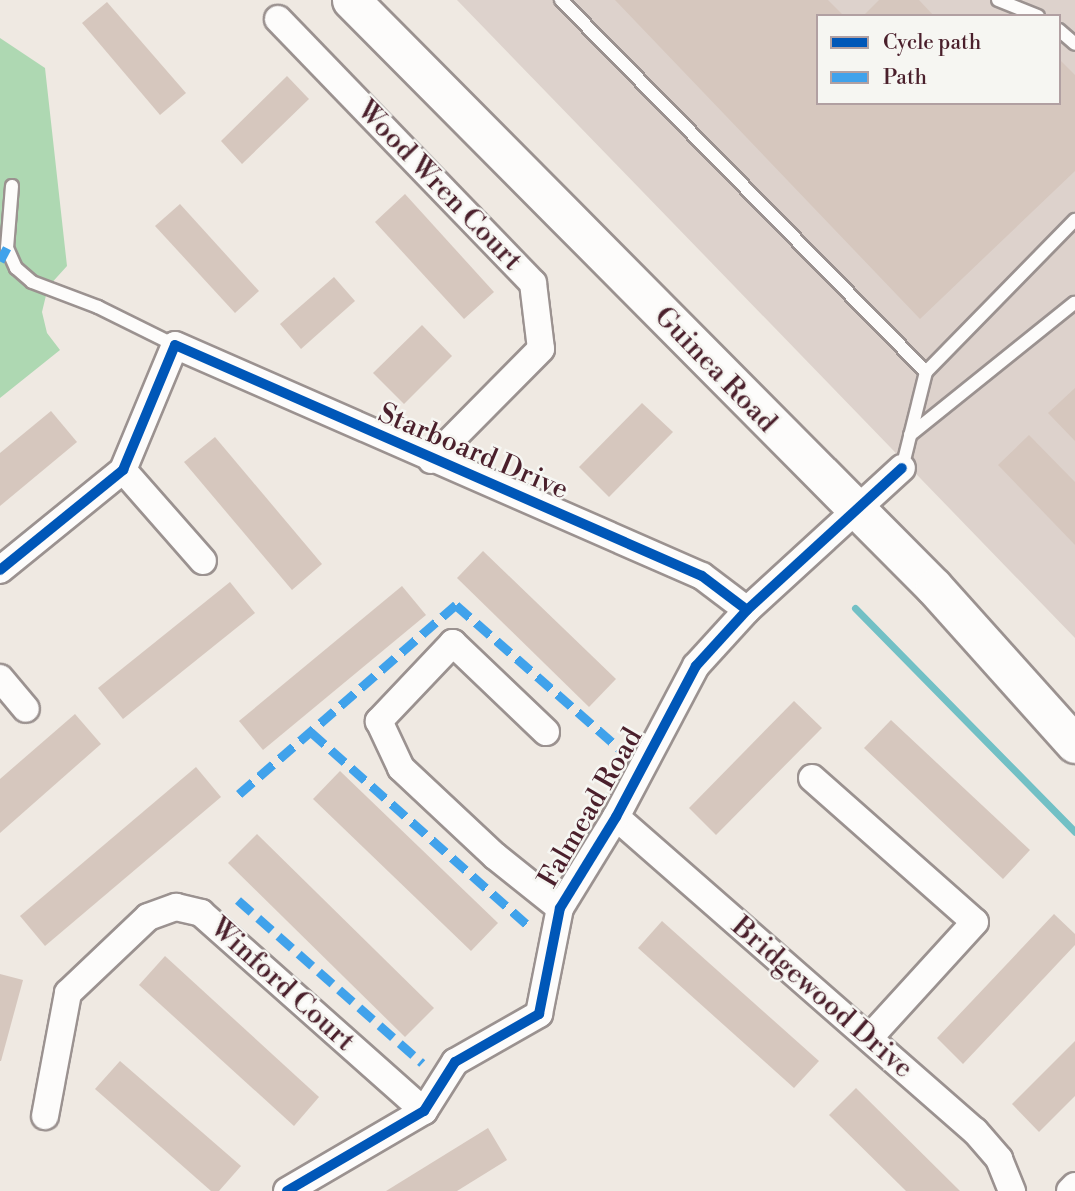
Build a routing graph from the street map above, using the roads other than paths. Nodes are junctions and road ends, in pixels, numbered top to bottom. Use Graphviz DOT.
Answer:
graph roads {
  1 [pos="351,0"];
  2 [pos="561,0"];
  3 [pos="998,0"];
  4 [pos="1033,14"];
  5 [pos="278,19"];
  6 [pos="1061,32"];
  7 [pos="1075,44"];
  8 [pos="12,186"];
  9 [pos="1075,220"];
  10 [pos="1073,303"];
  11 [pos="175,345"];
  12 [pos="926,372"];
  13 [pos="910,435"];
  14 [pos="431,460"];
  15 [pos="902,468"];
  16 [pos="123,470"];
  17 [pos="853,509"];
  18 [pos="203,561"];
  19 [pos="0,570"];
  20 [pos="747,610"];
  21 [pos="0,678"];
  22 [pos="26,709"];
  23 [pos="546,732"];
  24 [pos="1075,744"];
  25 [pos="812,778"];
  26 [pos="616,817"];
  27 [pos="560,908"];
  28 [pos="869,1038"];
  29 [pos="424,1111"];
  30 [pos="45,1116"];
  31 [pos="1075,1186"];
  32 [pos="287,1191"];
  33 [pos="1012,1191"];
  34 [pos="1072,1191"];
  1 -- 17 [label="main road, Guinea Road"];
  2 -- 12 [label="lane"];
  3 -- 4 [label="lane"];
  5 -- 14 [label="street, Wood Wren Court"];
  6 -- 7 [label="lane"];
  8 -- 11 [label="lane"];
  9 -- 12 [label="lane"];
  10 -- 13 [label="lane"];
  11 -- 14 [label="street, Starboard Drive"];
  11 -- 16 [label="street"];
  12 -- 13 [label="lane"];
  13 -- 15 [label="lane"];
  14 -- 20 [label="street, Starboard Drive"];
  15 -- 17 [label="street, Falmead Road"];
  16 -- 18 [label="street"];
  16 -- 19 [label="street"];
  17 -- 20 [label="street, Falmead Road"];
  17 -- 24 [label="main road, Guinea Road"];
  20 -- 26 [label="street, Falmead Road"];
  21 -- 22 [label="street"];
  23 -- 27 [label="street"];
  25 -- 28 [label="street"];
  26 -- 27 [label="street, Falmead Road"];
  26 -- 28 [label="street, Bridgewood Drive"];
  27 -- 29 [label="street, Falmead Road"];
  28 -- 33 [label="street, Bridgewood Drive"];
  29 -- 30 [label="street, Winford Court"];
  29 -- 32 [label="street, Falmead Road"];
  31 -- 34 [label="street"];
}
